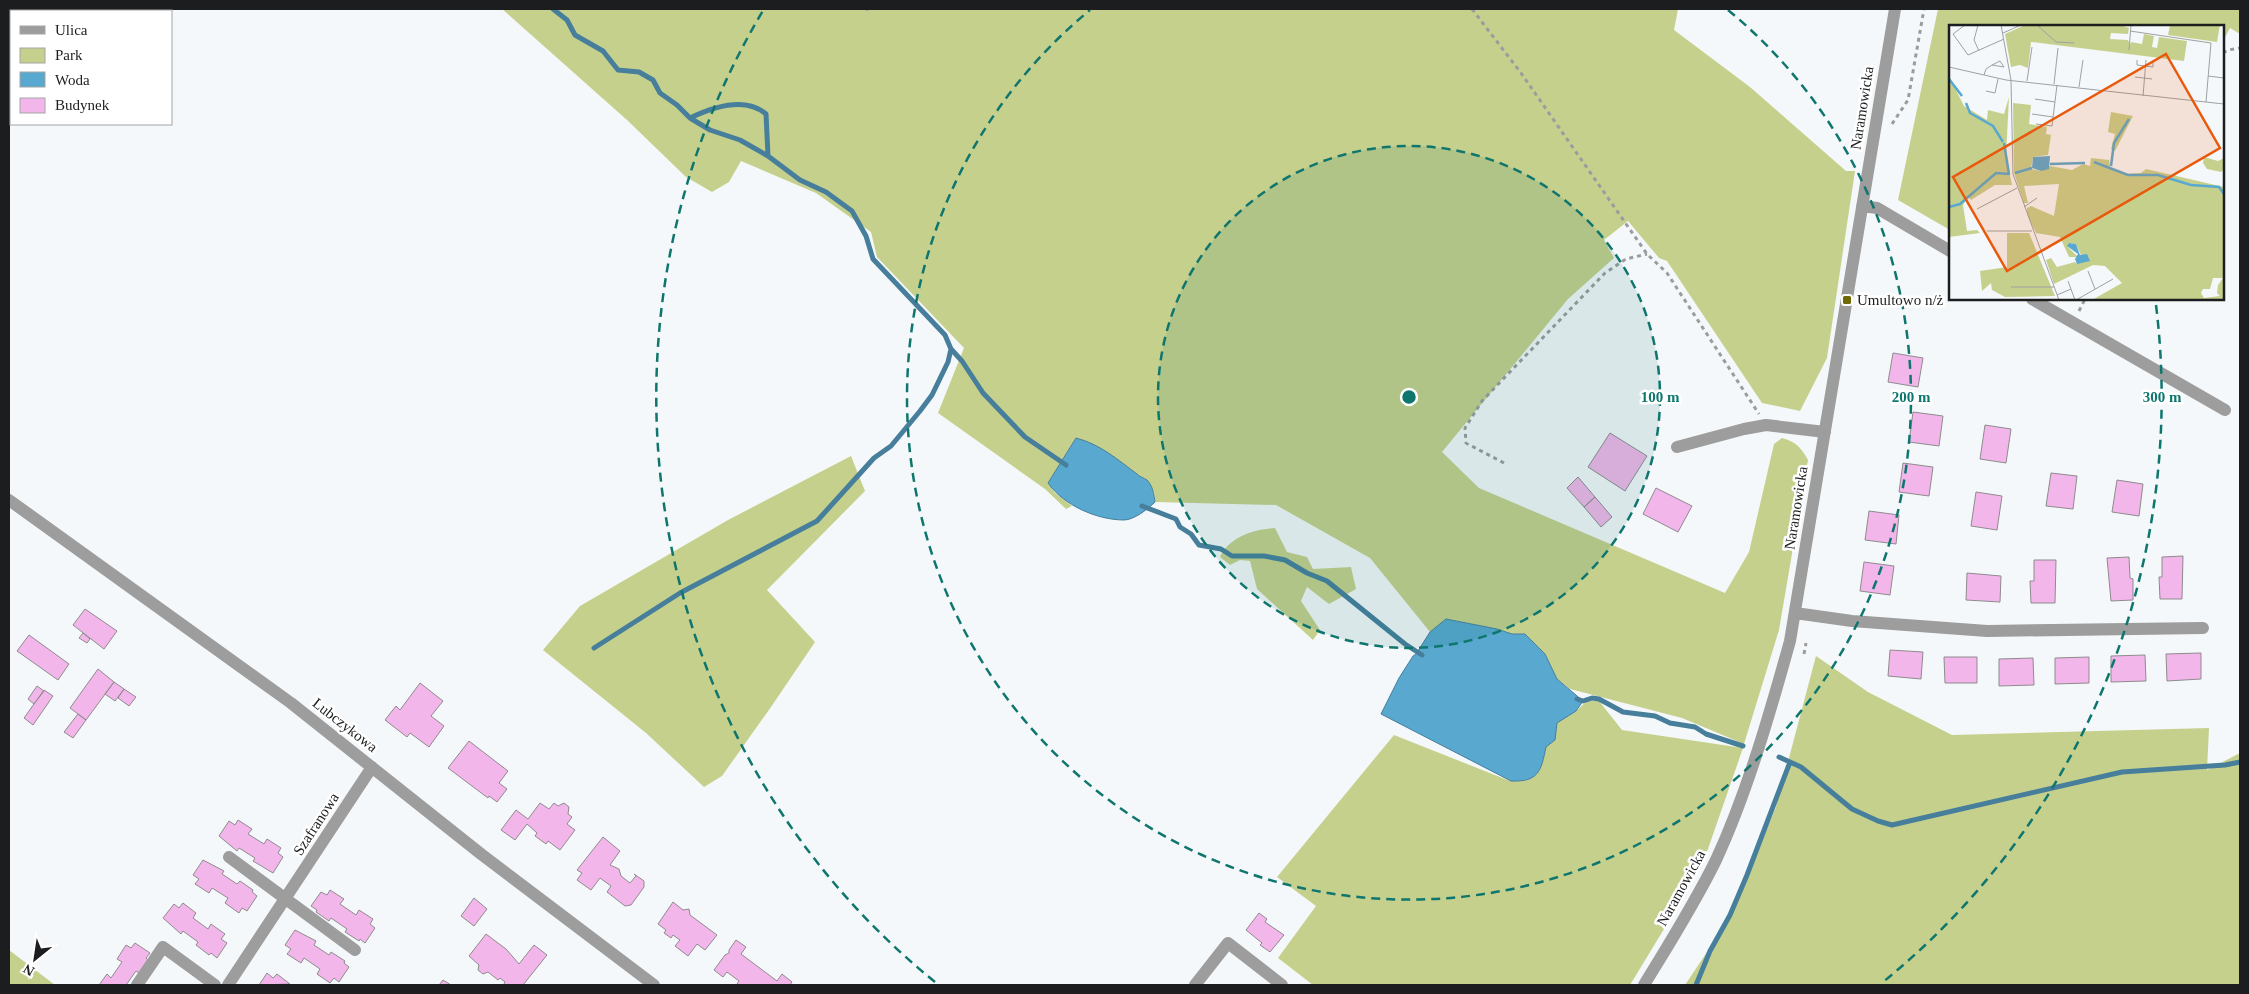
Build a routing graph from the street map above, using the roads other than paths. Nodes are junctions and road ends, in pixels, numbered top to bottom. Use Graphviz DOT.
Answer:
graph roads {
  1 [pos="1895,9"];
  2 [pos="1862,206"];
  3 [pos="1949,250"];
  4 [pos="2034,300"];
  5 [pos="2225,410"];
  6 [pos="1825,432"];
  7 [pos="1677,447"];
  8 [pos="9,500"];
  9 [pos="1795,613"];
  10 [pos="2203,628"];
  11 [pos="372,767"];
  12 [pos="229,857"];
  13 [pos="286,898"];
  14 [pos="355,950"];
  15 [pos="137,985"];
  16 [pos="215,985"];
  17 [pos="228,985"];
  18 [pos="654,985"];
  19 [pos="1195,985"];
  20 [pos="1282,985"];
  21 [pos="1644,985"];
  1 -- 2 [label="street, Naramowicka"];
  2 -- 3 [label="street"];
  2 -- 6 [label="street, Naramowicka"];
  4 -- 5 [label="street"];
  6 -- 7 [label="street"];
  6 -- 9 [label="street, Naramowicka"];
  8 -- 11 [label="street, Lubczykowa"];
  9 -- 10 [label="street"];
  9 -- 21 [label="street, Naramowicka"];
  11 -- 13 [label="street, Szafranowa"];
  11 -- 18 [label="street, Lubczykowa"];
  12 -- 13 [label="street"];
  13 -- 14 [label="street"];
  13 -- 17 [label="street, Szafranowa"];
  15 -- 16 [label="street"];
  19 -- 20 [label="street"];
}
